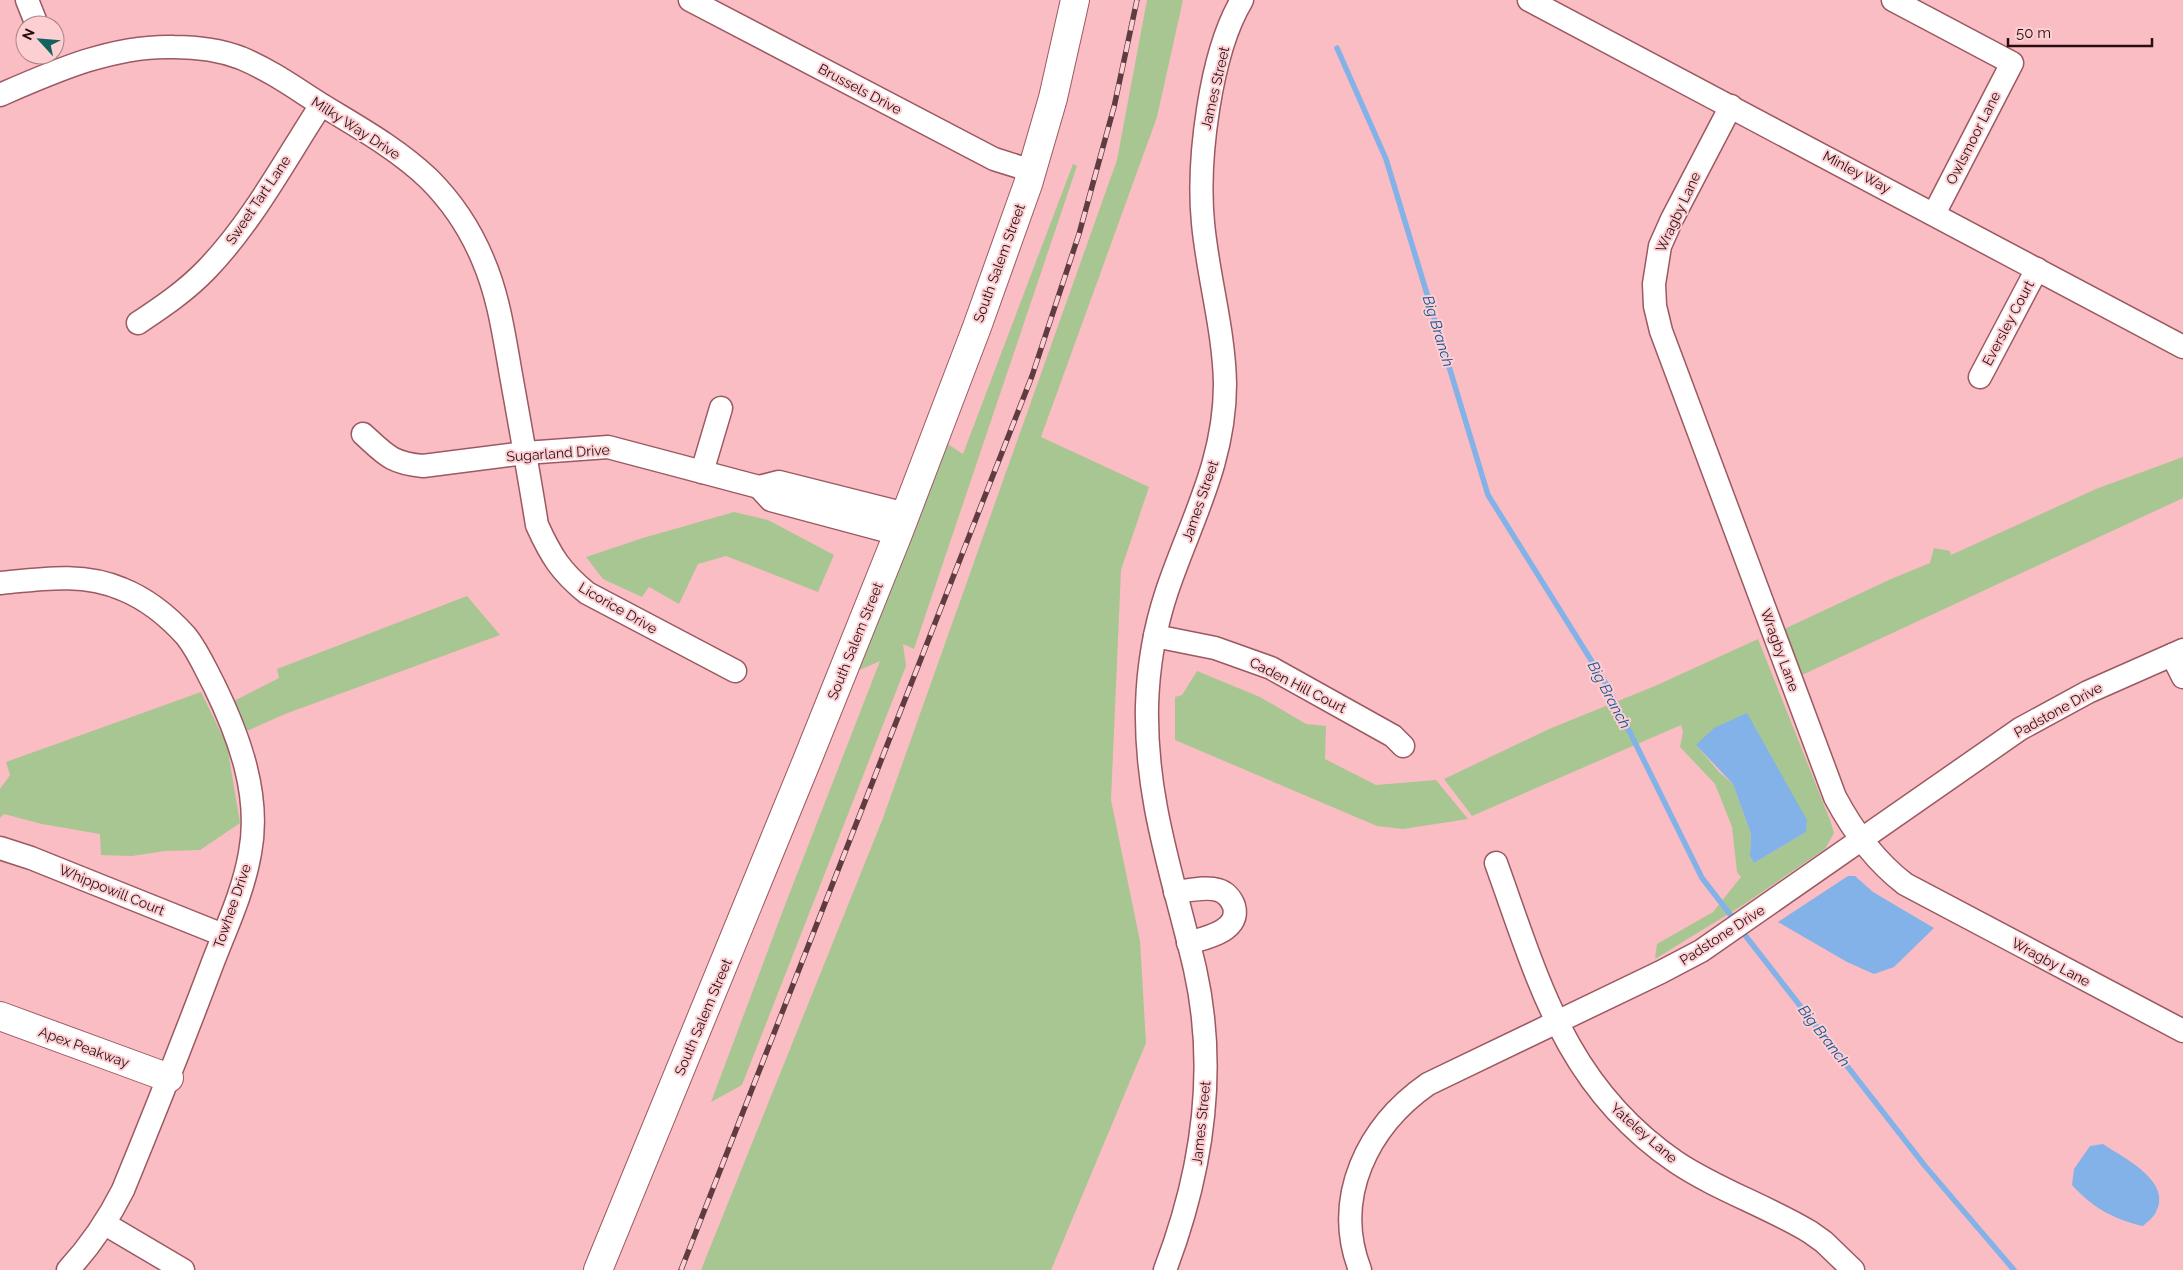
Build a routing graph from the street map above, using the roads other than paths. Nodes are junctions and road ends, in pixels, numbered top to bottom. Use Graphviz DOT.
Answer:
graph roads {
  1 [pos="26,0"];
  2 [pos="690,0"];
  3 [pos="1075,0"];
  4 [pos="1529,0"];
  5 [pos="1893,0"];
  6 [pos="1235,6"];
  7 [pos="33,15"];
  8 [pos="65,61"];
  9 [pos="50,65"];
  10 [pos="0,95"];
  11 [pos="322,104"];
  12 [pos="1731,106"];
  13 [pos="1032,171"];
  14 [pos="1934,214"];
  15 [pos="2037,269"];
  16 [pos="138,323"];
  17 [pos="2183,347"];
  18 [pos="1980,377"];
  19 [pos="721,408"];
  20 [pos="363,434"];
  21 [pos="525,453"];
  22 [pos="702,472"];
  23 [pos="902,524"];
  24 [pos="0,583"];
  25 [pos="1155,636"];
  26 [pos="2178,653"];
  27 [pos="736,671"];
  28 [pos="2183,677"];
  29 [pos="1402,746"];
  30 [pos="1863,840"];
  31 [pos="0,848"];
  32 [pos="1496,864"];
  33 [pos="1175,892"];
  34 [pos="224,935"];
  35 [pos="1188,943"];
  36 [pos="0,1016"];
  37 [pos="1556,1023"];
  38 [pos="2183,1031"];
  39 [pos="169,1078"];
  40 [pos="105,1224"];
  41 [pos="68,1270"];
  42 [pos="183,1270"];
  43 [pos="598,1270"];
  44 [pos="1165,1270"];
  45 [pos="1360,1270"];
  46 [pos="1854,1270"];
  1 -- 7 [label="street"];
  2 -- 13 [label="street, Brussels Drive"];
  3 -- 13 [label="main road, South Salem Street"];
  4 -- 12 [label="street, Minley Way"];
  5 -- 14 [label="street, Owlsmoor Lane"];
  6 -- 25 [label="street, James Street"];
  8 -- 11 [label="street, Milky Way Drive"];
  9 -- 10 [label="street, Milky Way Drive"];
  11 -- 16 [label="street, Sweet Tart Lane"];
  11 -- 21 [label="street, Milky Way Drive"];
  12 -- 14 [label="street, Minley Way"];
  12 -- 30 [label="street, Wragby Lane"];
  13 -- 23 [label="main road, South Salem Street"];
  14 -- 15 [label="street, Minley Way"];
  15 -- 17 [label="street, Minley Way"];
  15 -- 18 [label="street, Eversley Court"];
  19 -- 22 [label="street"];
  20 -- 21 [label="street, Sugarland Drive"];
  21 -- 22 [label="street, Sugarland Drive"];
  21 -- 27 [label="street, Licorice Drive"];
  22 -- 23 [label="street, Sugarland Drive"];
  23 -- 43 [label="main road, South Salem Street"];
  24 -- 34 [label="street, Towhee Drive"];
  25 -- 29 [label="street, Caden Hill Court"];
  25 -- 33 [label="street, James Street"];
  26 -- 28 [label="street"];
  26 -- 30 [label="street, Padstone Drive"];
  30 -- 37 [label="street, Padstone Drive"];
  30 -- 38 [label="street, Wragby Lane"];
  31 -- 34 [label="street, Whippowill Court"];
  32 -- 37 [label="street, Yateley Lane"];
  33 -- 35 [label="street, James Street"];
  33 -- 35 [label="street"];
  34 -- 39 [label="street, Towhee Drive"];
  35 -- 44 [label="street, James Street"];
  36 -- 39 [label="main road, Apex Peakway"];
  37 -- 45 [label="street, Padstone Drive"];
  37 -- 46 [label="street, Yateley Lane"];
  39 -- 40 [label="street, Towhee Drive"];
  40 -- 41 [label="street, Towhee Drive"];
  40 -- 42 [label="street"];
}
